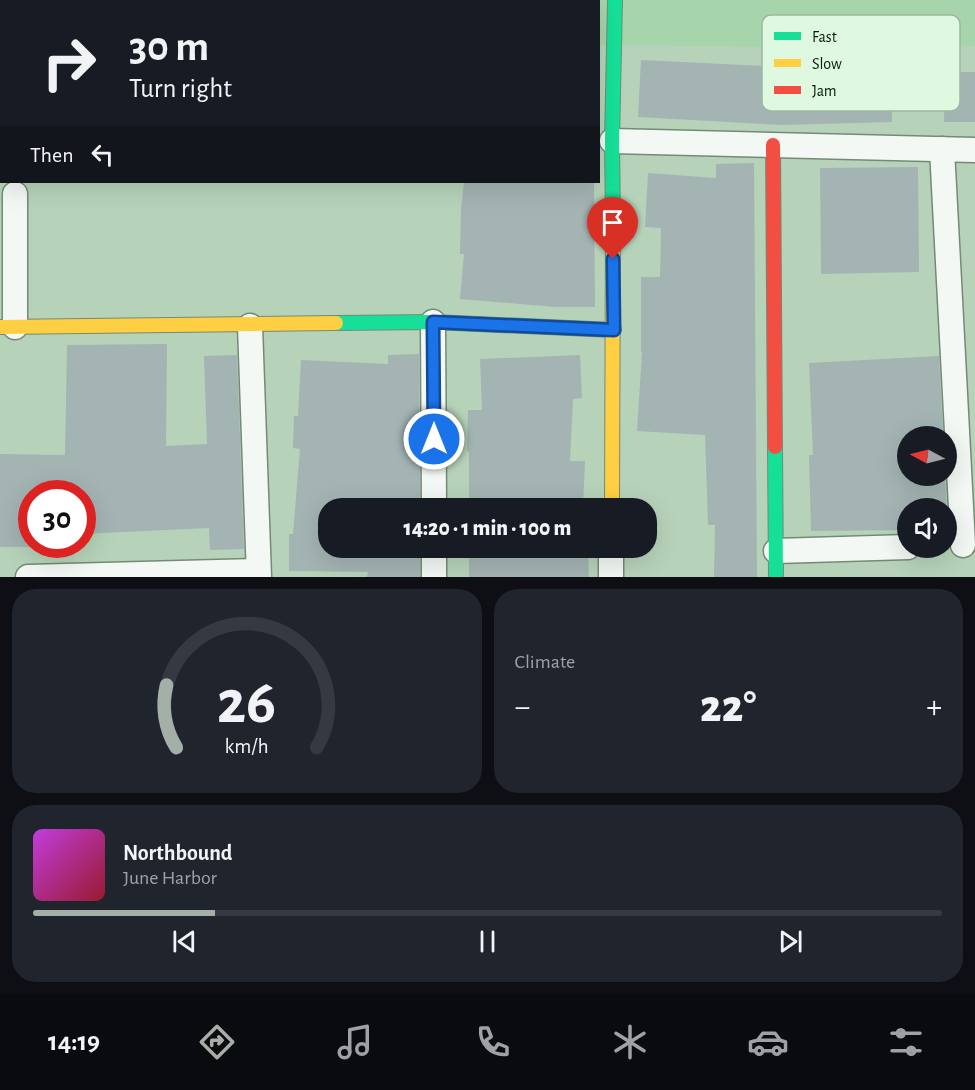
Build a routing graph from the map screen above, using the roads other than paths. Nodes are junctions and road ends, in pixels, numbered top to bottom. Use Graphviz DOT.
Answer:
graph roads {
  1 [pos="615,0"];
  2 [pos="612,141"];
  3 [pos="772,145"];
  4 [pos="942,149"];
  5 [pos="975,150"];
  6 [pos="15,194"];
  7 [pos="433,322"];
  8 [pos="250,326"];
  9 [pos="8,327"];
  10 [pos="614,330"];
  11 [pos="434,498"];
  12 [pos="612,498"];
  13 [pos="961,545"];
  14 [pos="897,547"];
  15 [pos="776,550"];
  16 [pos="434,558"];
  17 [pos="611,558"];
  18 [pos="259,574"];
  19 [pos="28,577"];
  20 [pos="434,577"];
  21 [pos="611,577"];
  22 [pos="776,577"];
  1 -- 2 [label="street"];
  2 -- 3 [label="street"];
  2 -- 10 [label="street"];
  3 -- 4 [label="street"];
  3 -- 15 [label="street"];
  4 -- 5 [label="street"];
  4 -- 13 [label="street"];
  6 -- 9 [label="street"];
  7 -- 8 [label="street"];
  7 -- 10 [label="street"];
  7 -- 11 [label="street"];
  8 -- 9 [label="street"];
  8 -- 18 [label="street"];
  10 -- 12 [label="street"];
  14 -- 15 [label="street"];
  15 -- 22 [label="street"];
  16 -- 20 [label="street"];
  17 -- 21 [label="street"];
  18 -- 19 [label="street"];
}
